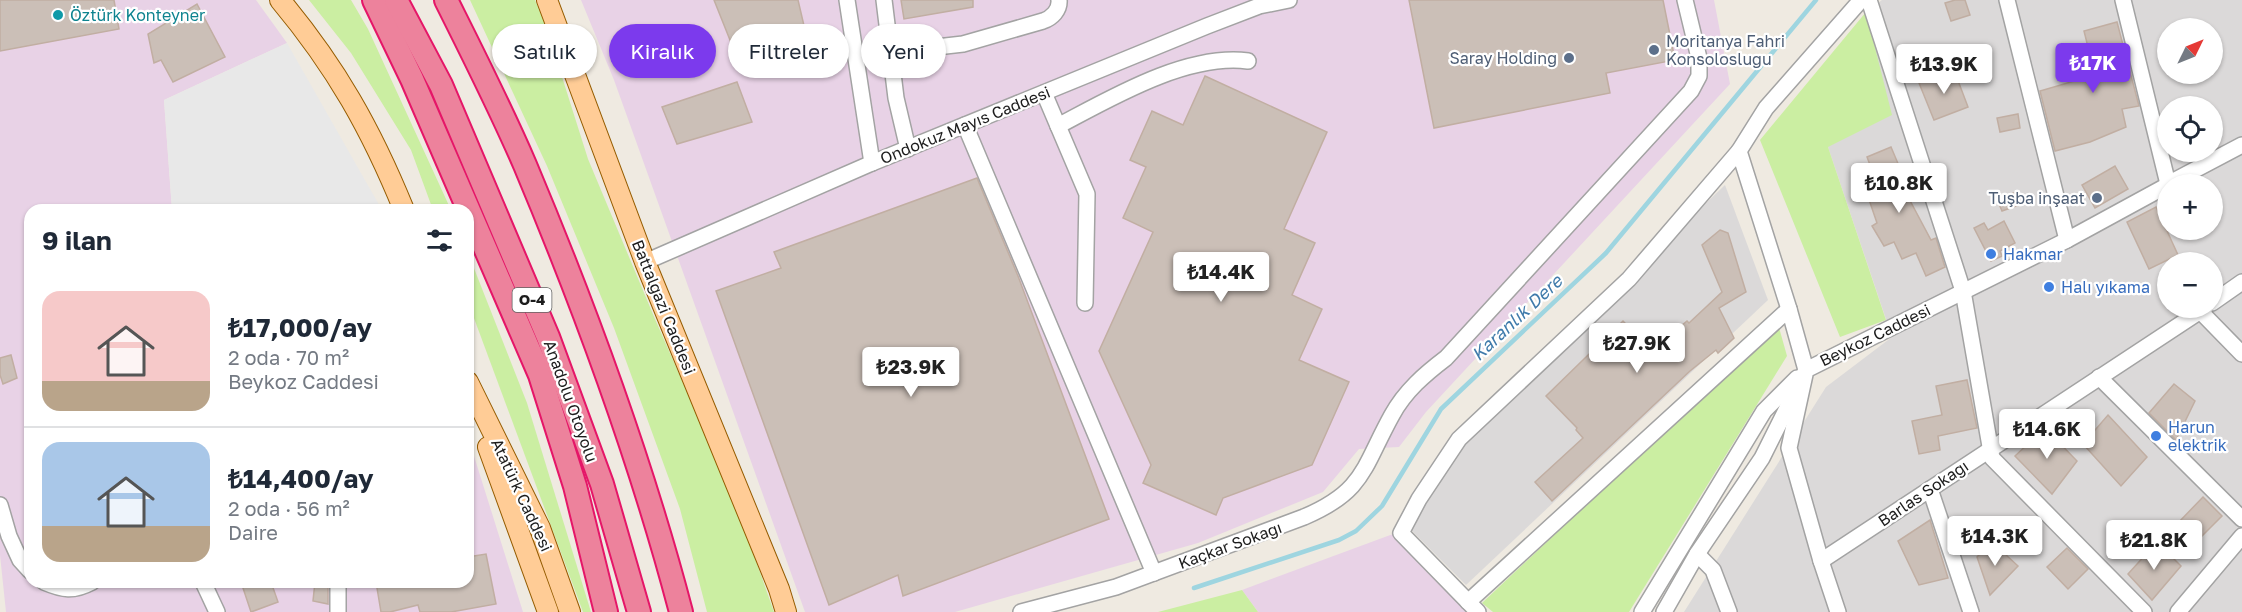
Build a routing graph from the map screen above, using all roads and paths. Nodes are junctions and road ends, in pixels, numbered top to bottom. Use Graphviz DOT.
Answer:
graph roads {
  1 [pos="280,0"];
  2 [pos="374,0"];
  3 [pos="396,0"];
  4 [pos="446,0"];
  5 [pos="548,0"];
  6 [pos="847,0"];
  7 [pos="884,0"];
  8 [pos="1059,0"];
  9 [pos="1230,0"];
  10 [pos="1289,0"];
  11 [pos="1685,0"];
  12 [pos="1861,0"];
  13 [pos="1869,0"];
  14 [pos="2007,0"];
  15 [pos="2123,0"];
  16 [pos="1231,17"];
  17 [pos="887,24"];
  18 [pos="946,46"];
  19 [pos="1248,61"];
  20 [pos="894,78"];
  21 [pos="1044,93"];
  22 [pos="966,125"];
  23 [pos="1058,126"];
  24 [pos="2242,145"];
  25 [pos="908,148"];
  26 [pos="1739,151"];
  27 [pos="2235,152"];
  28 [pos="872,163"];
  29 [pos="2165,174"];
  30 [pos="2190,174"];
  31 [pos="2157,191"];
  32 [pos="402,204"];
  33 [pos="465,204"];
  34 [pos="474,224"];
  35 [pos="2067,240"];
  36 [pos="645,262"];
  37 [pos="2242,282"];
  38 [pos="1963,291"];
  39 [pos="2223,295"];
  40 [pos="1085,303"];
  41 [pos="1789,309"];
  42 [pos="2189,318"];
  43 [pos="2214,318"];
  44 [pos="2242,354"];
  45 [pos="1806,370"];
  46 [pos="2099,377"];
  47 [pos="474,394"];
  48 [pos="474,408"];
  49 [pos="1991,448"];
  50 [pos="1930,489"];
  51 [pos="0,506"];
  52 [pos="2242,519"];
  53 [pos="2242,536"];
  54 [pos="1697,554"];
  55 [pos="1821,561"];
  56 [pos="24,564"];
  57 [pos="1154,573"];
  58 [pos="57,588"];
  59 [pos="77,588"];
  60 [pos="206,588"];
  61 [pos="338,588"];
  62 [pos="1473,607"];
  63 [pos="217,612"];
  64 [pos="338,612"];
  65 [pos="548,612"];
  66 [pos="570,612"];
  67 [pos="606,612"];
  68 [pos="639,612"];
  69 [pos="681,612"];
  70 [pos="786,612"];
  71 [pos="1021,612"];
  72 [pos="1642,612"];
  73 [pos="1664,612"];
  74 [pos="1729,612"];
  75 [pos="1838,612"];
  76 [pos="1971,612"];
  77 [pos="2144,612"];
  78 [pos="2178,612"];
  1 -- 32 [label="main road"];
  2 -- 33 [label="highway"];
  3 -- 68 [label="highway, Anadolu Otoyolu / O-4"];
  4 -- 69 [label="highway, O-4"];
  5 -- 36 [label="main road, Battalgazi Caddesi"];
  6 -- 28 [label="street"];
  7 -- 17 [label="street"];
  8 -- 18 [label="street"];
  9 -- 16 [label="street"];
  10 -- 16 [label="street, Ondokuz Mayıs Caddesi"];
  11 -- 57 [label="street, Kaçkar Sokağı"];
  12 -- 26 [label="street"];
  13 -- 38 [label="street"];
  14 -- 35 [label="street"];
  15 -- 29 [label="street"];
  16 -- 21 [label="street, Ondokuz Mayıs Caddesi"];
  19 -- 23 [label="street"];
  20 -- 25 [label="street"];
  21 -- 22 [label="street, Ondokuz Mayıs Caddesi"];
  21 -- 23 [label="street"];
  22 -- 25 [label="street, Ondokuz Mayıs Caddesi"];
  22 -- 57 [label="street"];
  23 -- 40 [label="street"];
  24 -- 27 [label="street, Beykoz Caddesi"];
  25 -- 28 [label="street, Ondokuz Mayıs Caddesi"];
  26 -- 41 [label="street"];
  26 -- 62 [label="street"];
  27 -- 30 [label="street, Beykoz Caddesi"];
  28 -- 36 [label="street, Ondokuz Mayıs Caddesi"];
  31 -- 35 [label="street, Beykoz Caddesi"];
  34 -- 67 [label="highway"];
  35 -- 38 [label="street, Beykoz Caddesi"];
  36 -- 70 [label="main road, Battalgazi Caddesi"];
  37 -- 39 [label="street, Barlas Sokağı"];
  38 -- 45 [label="street, Beykoz Caddesi"];
  38 -- 49 [label="street"];
  41 -- 45 [label="street"];
  41 -- 62 [label="street"];
  42 -- 46 [label="street, Barlas Sokağı"];
  43 -- 44 [label="street"];
  45 -- 54 [label="street"];
  45 -- 55 [label="street, Beykoz Caddesi"];
  45 -- 72 [label="street"];
  46 -- 49 [label="street, Barlas Sokağı"];
  46 -- 52 [label="street"];
  47 -- 66 [label="main road, Atatürk Caddesi"];
  48 -- 65 [label="main road, Atatürk Caddesi"];
  49 -- 50 [label="street, Barlas Sokağı"];
  49 -- 77 [label="street"];
  50 -- 55 [label="street, Barlas Sokağı"];
  50 -- 76 [label="street"];
  51 -- 56 [label="street"];
  53 -- 78 [label="street"];
  54 -- 73 [label="street"];
  54 -- 74 [label="street"];
  55 -- 75 [label="street, Beykoz Caddesi"];
  57 -- 71 [label="street, Kaçkar Sokağı"];
  58 -- 59 [label="street"];
  60 -- 63 [label="street"];
  61 -- 64 [label="street"];
}
